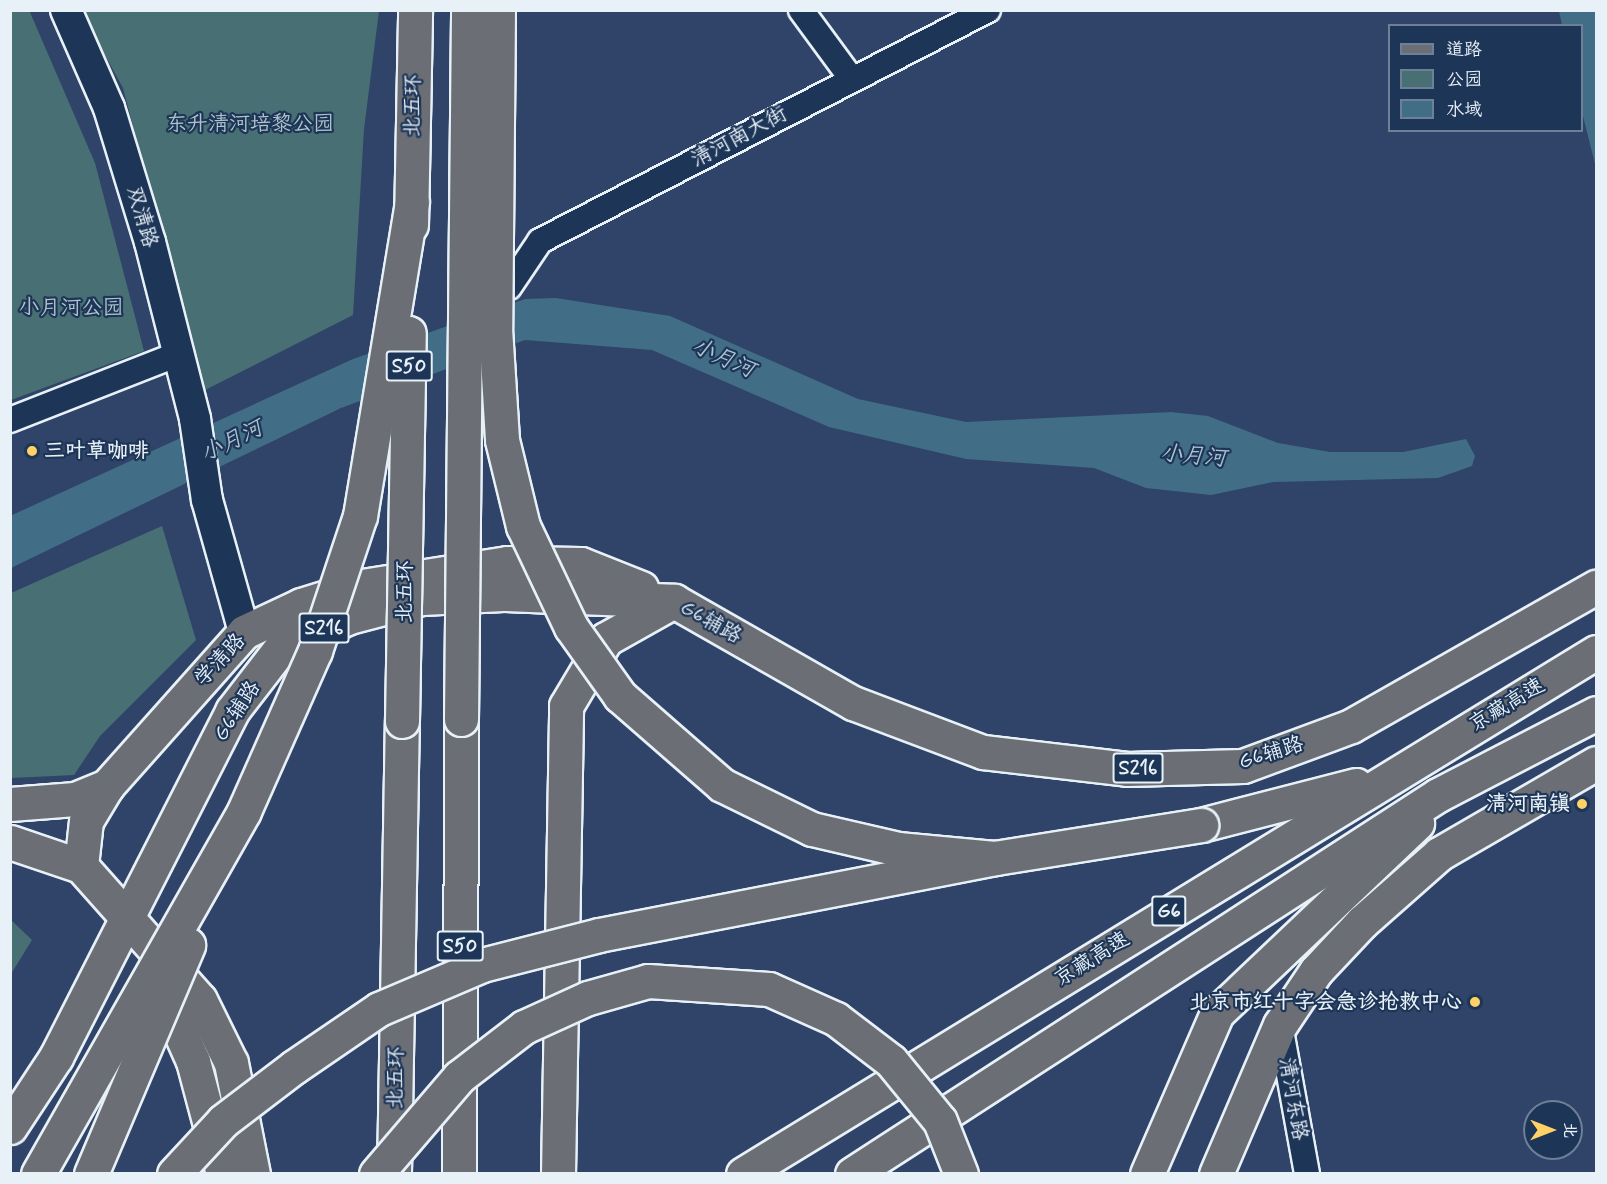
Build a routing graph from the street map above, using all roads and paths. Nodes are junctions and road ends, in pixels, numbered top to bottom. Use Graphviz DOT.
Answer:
graph roads {
  1 [pos="66,10"];
  2 [pos="415,10"];
  3 [pos="468,10"];
  4 [pos="498,10"];
  5 [pos="801,10"];
  6 [pos="988,10"];
  7 [pos="851,78"];
  8 [pos="412,202"];
  9 [pos="509,287"];
  10 [pos="178,354"];
  11 [pos="10,420"];
  12 [pos="1596,587"];
  13 [pos="674,601"];
  14 [pos="244,632"];
  15 [pos="1596,652"];
  16 [pos="1596,713"];
  17 [pos="1596,763"];
  18 [pos="1386,778"];
  19 [pos="107,786"];
  20 [pos="1438,795"];
  21 [pos="10,804"];
  22 [pos="244,811"];
  23 [pos="10,842"];
  24 [pos="995,858"];
  25 [pos="81,866"];
  26 [pos="126,913"];
  27 [pos="1280,1025"];
  28 [pos="10,1127"];
  29 [pos="38,1173"];
  30 [pos="91,1173"];
  31 [pos="174,1173"];
  32 [pos="223,1173"];
  33 [pos="253,1173"];
  34 [pos="376,1173"];
  35 [pos="394,1173"];
  36 [pos="459,1173"];
  37 [pos="558,1173"];
  38 [pos="743,1173"];
  39 [pos="852,1173"];
  40 [pos="961,1173"];
  41 [pos="1147,1173"];
  42 [pos="1216,1173"];
  43 [pos="1307,1173"];
  1 -- 10 [label="street, 双清路"];
  2 -- 8 [label="main road, 北五环 / S50, bridge"];
  3 -- 36 [label="main road, S50, bridge"];
  4 -- 24 [label="main road, bridge"];
  5 -- 7 [label="street"];
  6 -- 7 [label="street, 清河南大街"];
  7 -- 9 [label="street, 清河南大街"];
  8 -- 22 [label="main road, bridge"];
  8 -- 35 [label="main road, 北五环 / S50, bridge"];
  10 -- 11 [label="street"];
  10 -- 14 [label="street, 双清路"];
  12 -- 13 [label="main road, G6辅路 / S216"];
  13 -- 14 [label="main road, 学清路"];
  13 -- 26 [label="main road, G6辅路 / S216"];
  13 -- 37 [label="main road"];
  14 -- 19 [label="main road, 学清路"];
  15 -- 18 [label="main road, 京藏高速 / G6"];
  16 -- 20 [label="main road, G6"];
  17 -- 27 [label="main road"];
  18 -- 24 [label="main road, bridge"];
  18 -- 38 [label="main road, 京藏高速 / G6"];
  19 -- 21 [label="main road, 学清路"];
  19 -- 25 [label="main road"];
  20 -- 39 [label="main road, G6"];
  20 -- 41 [label="main road"];
  22 -- 29 [label="main road, bridge"];
  22 -- 30 [label="main road, bridge"];
  23 -- 25 [label="main road"];
  24 -- 31 [label="main road, bridge"];
  25 -- 26 [label="main road"];
  26 -- 28 [label="main road, G6辅路 / S216"];
  26 -- 32 [label="main road"];
  26 -- 33 [label="main road"];
  27 -- 42 [label="main road"];
  27 -- 43 [label="street, 清河东路"];
  34 -- 40 [label="main road, bridge"];
}
